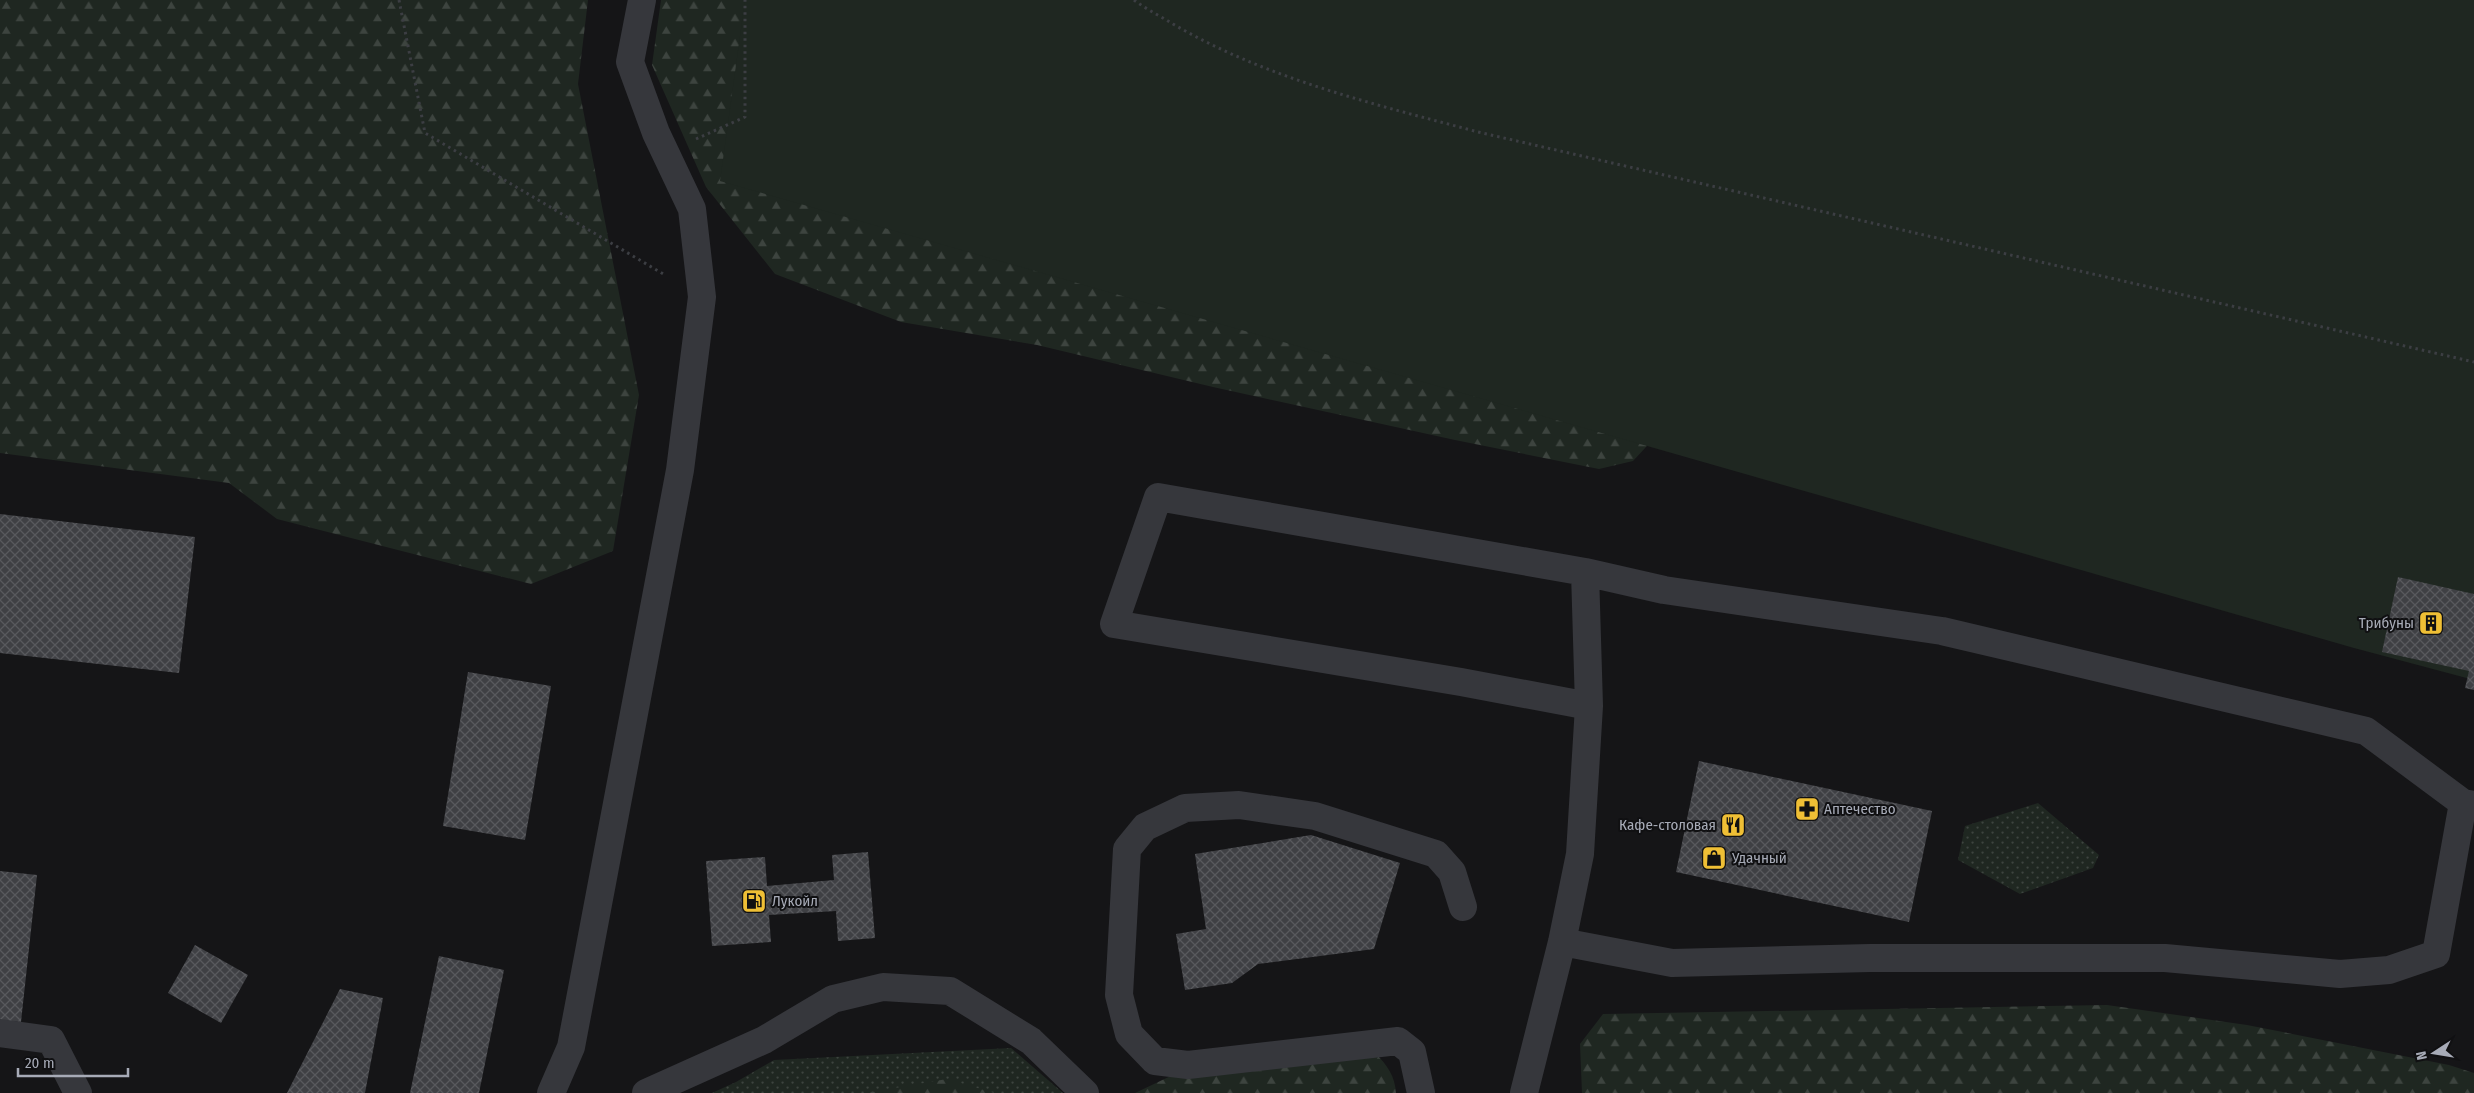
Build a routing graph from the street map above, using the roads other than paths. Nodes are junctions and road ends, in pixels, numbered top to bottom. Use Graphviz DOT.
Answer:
graph roads {
  1 [pos="642,0"];
  2 [pos="1585,572"];
  3 [pos="1589,706"];
  4 [pos="2469,804"];
  5 [pos="1463,907"];
  6 [pos="1562,942"];
  7 [pos="0,1033"];
  8 [pos="78,1093"];
  9 [pos="551,1093"];
  10 [pos="646,1093"];
  11 [pos="1085,1093"];
  12 [pos="1421,1093"];
  13 [pos="1524,1093"];
  1 -- 9 [label="lane"];
  2 -- 3 [label="lane"];
  2 -- 3 [label="lane"];
  2 -- 4 [label="lane"];
  3 -- 6 [label="lane"];
  4 -- 6 [label="lane"];
  5 -- 12 [label="lane"];
  6 -- 13 [label="lane"];
  7 -- 8 [label="lane"];
  10 -- 11 [label="lane"];
}
